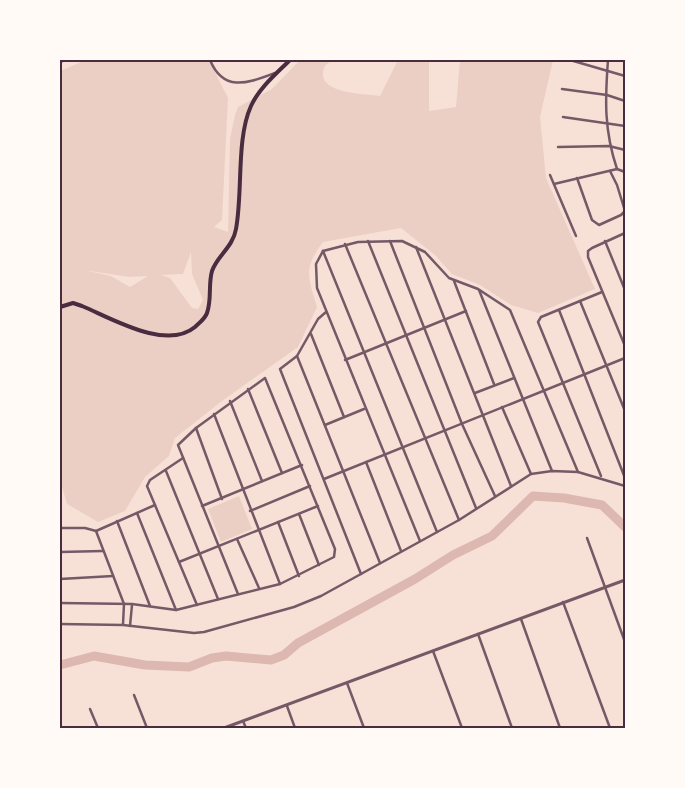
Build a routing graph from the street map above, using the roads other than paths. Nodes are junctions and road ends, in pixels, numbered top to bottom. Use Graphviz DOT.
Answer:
graph roads {
  1 [pos="65,60"];
  2 [pos="210,60"];
  3 [pos="290,60"];
  4 [pos="570,60"];
  5 [pos="608,60"];
  6 [pos="60,62"];
  7 [pos="607,70"];
  8 [pos="279,71"];
  9 [pos="625,76"];
  10 [pos="562,89"];
  11 [pos="607,95"];
  12 [pos="625,101"];
  13 [pos="563,117"];
  14 [pos="606,121"];
  15 [pos="625,126"];
  16 [pos="609,146"];
  17 [pos="558,147"];
  18 [pos="625,150"];
  19 [pos="617,169"];
  20 [pos="610,171"];
  21 [pos="625,172"];
  22 [pos="550,175"];
  23 [pos="577,178"];
  24 [pos="554,184"];
  25 [pos="625,233"];
  26 [pos="576,236"];
  27 [pos="389,240"];
  28 [pos="368,241"];
  29 [pos="604,241"];
  30 [pos="345,244"];
  31 [pos="415,245"];
  32 [pos="323,251"];
  33 [pos="454,281"];
  34 [pos="478,289"];
  35 [pos="625,290"];
  36 [pos="602,292"];
  37 [pos="580,301"];
  38 [pos="60,307"];
  39 [pos="559,310"];
  40 [pos="466,311"];
  41 [pos="326,312"];
  42 [pos="444,319"];
  43 [pos="424,329"];
  44 [pos="311,334"];
  45 [pos="405,336"];
  46 [pos="385,344"];
  47 [pos="625,346"];
  48 [pos="364,352"];
  49 [pos="297,356"];
  50 [pos="625,358"];
  51 [pos="345,360"];
  52 [pos="606,365"];
  53 [pos="585,374"];
  54 [pos="514,378"];
  55 [pos="564,382"];
  56 [pos="494,384"];
  57 [pos="248,389"];
  58 [pos="545,390"];
  59 [pos="475,393"];
  60 [pos="523,399"];
  61 [pos="625,399"];
  62 [pos="230,401"];
  63 [pos="621,401"];
  64 [pos="502,407"];
  65 [pos="364,408"];
  66 [pos="625,411"];
  67 [pos="214,414"];
  68 [pos="482,415"];
  69 [pos="344,417"];
  70 [pos="462,424"];
  71 [pos="326,425"];
  72 [pos="196,428"];
  73 [pos="444,431"];
  74 [pos="424,439"];
  75 [pos="403,447"];
  76 [pos="384,455"];
  77 [pos="183,458"];
  78 [pos="366,462"];
  79 [pos="302,465"];
  80 [pos="166,470"];
  81 [pos="344,471"];
  82 [pos="552,471"];
  83 [pos="578,472"];
  84 [pos="282,473"];
  85 [pos="531,474"];
  86 [pos="601,477"];
  87 [pos="625,478"];
  88 [pos="324,479"];
  89 [pos="262,481"];
  90 [pos="310,486"];
  91 [pos="511,486"];
  92 [pos="625,486"];
  93 [pos="242,490"];
  94 [pos="495,496"];
  95 [pos="222,498"];
  96 [pos="155,505"];
  97 [pos="202,506"];
  98 [pos="318,506"];
  99 [pos="476,508"];
  100 [pos="250,511"];
  101 [pos="137,513"];
  102 [pos="299,514"];
  103 [pos="459,520"];
  104 [pos="117,521"];
  105 [pos="278,522"];
  106 [pos="60,528"];
  107 [pos="258,530"];
  108 [pos="96,531"];
  109 [pos="438,532"];
  110 [pos="587,538"];
  111 [pos="237,539"];
  112 [pos="420,541"];
  113 [pos="218,546"];
  114 [pos="103,551"];
  115 [pos="401,551"];
  116 [pos="60,552"];
  117 [pos="199,554"];
  118 [pos="179,562"];
  119 [pos="380,563"];
  120 [pos="319,565"];
  121 [pos="361,574"];
  122 [pos="113,576"];
  123 [pos="299,576"];
  124 [pos="60,579"];
  125 [pos="625,580"];
  126 [pos="280,584"];
  127 [pos="605,586"];
  128 [pos="259,588"];
  129 [pos="238,594"];
  130 [pos="218,599"];
  131 [pos="563,602"];
  132 [pos="60,603"];
  133 [pos="124,604"];
  134 [pos="132,604"];
  135 [pos="197,605"];
  136 [pos="150,606"];
  137 [pos="176,610"];
  138 [pos="521,619"];
  139 [pos="60,624"];
  140 [pos="123,625"];
  141 [pos="130,626"];
  142 [pos="478,634"];
  143 [pos="625,642"];
  144 [pos="433,651"];
  145 [pos="347,682"];
  146 [pos="134,695"];
  147 [pos="287,706"];
  148 [pos="90,709"];
  149 [pos="243,721"];
  150 [pos="98,728"];
  151 [pos="147,728"];
  152 [pos="224,728"];
  153 [pos="246,728"];
  154 [pos="295,728"];
  155 [pos="364,728"];
  156 [pos="462,728"];
  157 [pos="512,728"];
  158 [pos="560,728"];
  159 [pos="610,728"];
  1 -- 6 [label="street"];
  2 -- 8 [label="street"];
  3 -- 8 [label="main road"];
  4 -- 7 [label="street"];
  5 -- 7 [label="street"];
  7 -- 9 [label="street"];
  7 -- 11 [label="street"];
  8 -- 38 [label="main road"];
  10 -- 11 [label="street"];
  11 -- 12 [label="street"];
  11 -- 14 [label="street"];
  13 -- 14 [label="street"];
  14 -- 15 [label="street"];
  14 -- 16 [label="street"];
  16 -- 17 [label="street"];
  16 -- 18 [label="street"];
  16 -- 19 [label="street"];
  19 -- 20 [label="street"];
  19 -- 21 [label="street"];
  20 -- 23 [label="street"];
  20 -- 23 [label="street"];
  22 -- 24 [label="street"];
  23 -- 24 [label="street"];
  24 -- 26 [label="street"];
  25 -- 29 [label="street"];
  27 -- 28 [label="street"];
  27 -- 31 [label="street"];
  27 -- 43 [label="street"];
  28 -- 30 [label="street"];
  28 -- 45 [label="street"];
  29 -- 35 [label="street"];
  29 -- 36 [label="street"];
  30 -- 32 [label="street"];
  30 -- 46 [label="street"];
  31 -- 33 [label="street"];
  31 -- 42 [label="street"];
  32 -- 41 [label="street"];
  32 -- 48 [label="street"];
  33 -- 34 [label="street"];
  33 -- 40 [label="street"];
  34 -- 54 [label="street"];
  34 -- 58 [label="street"];
  36 -- 37 [label="street"];
  36 -- 47 [label="street"];
  37 -- 39 [label="street"];
  37 -- 52 [label="street"];
  39 -- 53 [label="street"];
  39 -- 55 [label="street"];
  40 -- 42 [label="street"];
  40 -- 56 [label="street"];
  41 -- 44 [label="street"];
  41 -- 51 [label="street"];
  42 -- 43 [label="street"];
  42 -- 59 [label="street"];
  43 -- 45 [label="street"];
  43 -- 70 [label="street"];
  44 -- 49 [label="street"];
  44 -- 69 [label="street"];
  45 -- 46 [label="street"];
  45 -- 73 [label="street"];
  46 -- 48 [label="street"];
  46 -- 74 [label="street"];
  48 -- 51 [label="street"];
  48 -- 75 [label="street"];
  49 -- 71 [label="street"];
  49 -- 88 [label="street"];
  50 -- 52 [label="street"];
  51 -- 65 [label="street"];
  52 -- 53 [label="street"];
  52 -- 63 [label="street"];
  53 -- 55 [label="street"];
  53 -- 87 [label="street"];
  54 -- 56 [label="street"];
  54 -- 60 [label="street"];
  55 -- 58 [label="street"];
  55 -- 86 [label="street"];
  56 -- 59 [label="street"];
  57 -- 62 [label="street"];
  57 -- 79 [label="street"];
  57 -- 84 [label="street"];
  58 -- 60 [label="street"];
  58 -- 83 [label="street"];
  59 -- 68 [label="street"];
  60 -- 64 [label="street"];
  60 -- 82 [label="street"];
  61 -- 63 [label="street"];
  62 -- 67 [label="street"];
  62 -- 89 [label="street"];
  63 -- 66 [label="street"];
  64 -- 68 [label="street"];
  64 -- 85 [label="street"];
  65 -- 69 [label="street"];
  65 -- 76 [label="street"];
  67 -- 72 [label="street"];
  67 -- 93 [label="street"];
  68 -- 70 [label="street"];
  68 -- 91 [label="street"];
  69 -- 71 [label="street"];
  70 -- 73 [label="street"];
  70 -- 94 [label="street"];
  71 -- 81 [label="street"];
  72 -- 77 [label="street"];
  72 -- 95 [label="street"];
  73 -- 74 [label="street"];
  73 -- 99 [label="street"];
  74 -- 75 [label="street"];
  74 -- 103 [label="street"];
  75 -- 76 [label="street"];
  75 -- 109 [label="street"];
  76 -- 78 [label="street"];
  76 -- 112 [label="street"];
  77 -- 80 [label="street"];
  77 -- 97 [label="street"];
  78 -- 81 [label="street"];
  78 -- 115 [label="street"];
  79 -- 84 [label="street"];
  79 -- 90 [label="street"];
  80 -- 96 [label="street"];
  80 -- 117 [label="street"];
  81 -- 88 [label="street"];
  81 -- 119 [label="street"];
  82 -- 83 [label="street"];
  82 -- 85 [label="street"];
  83 -- 86 [label="street"];
  84 -- 89 [label="street"];
  85 -- 91 [label="street"];
  86 -- 92 [label="street"];
  88 -- 121 [label="street"];
  89 -- 93 [label="street"];
  90 -- 98 [label="street"];
  90 -- 100 [label="street"];
  91 -- 94 [label="street"];
  93 -- 95 [label="street"];
  93 -- 100 [label="street"];
  94 -- 99 [label="street"];
  95 -- 97 [label="street"];
  96 -- 101 [label="street"];
  96 -- 118 [label="street"];
  97 -- 113 [label="street"];
  98 -- 102 [label="street"];
  98 -- 120 [label="street"];
  99 -- 103 [label="street"];
  100 -- 107 [label="street"];
  101 -- 104 [label="street"];
  101 -- 137 [label="street"];
  102 -- 105 [label="street"];
  102 -- 120 [label="street"];
  103 -- 109 [label="street"];
  104 -- 108 [label="street"];
  104 -- 136 [label="street"];
  105 -- 107 [label="street"];
  105 -- 123 [label="street"];
  106 -- 108 [label="street"];
  107 -- 111 [label="street"];
  107 -- 126 [label="street"];
  108 -- 114 [label="street"];
  109 -- 112 [label="street"];
  110 -- 127 [label="street"];
  111 -- 113 [label="street"];
  111 -- 128 [label="street"];
  112 -- 115 [label="street"];
  113 -- 117 [label="street"];
  113 -- 129 [label="street"];
  114 -- 116 [label="street"];
  114 -- 122 [label="street"];
  115 -- 119 [label="street"];
  117 -- 118 [label="street"];
  117 -- 130 [label="street"];
  118 -- 135 [label="street"];
  119 -- 121 [label="street"];
  120 -- 123 [label="street"];
  121 -- 141 [label="street"];
  122 -- 124 [label="street"];
  122 -- 133 [label="street"];
  123 -- 126 [label="street"];
  125 -- 127 [label="street"];
  126 -- 128 [label="street"];
  127 -- 131 [label="street"];
  127 -- 143 [label="street"];
  128 -- 129 [label="street"];
  129 -- 130 [label="street"];
  130 -- 135 [label="street"];
  131 -- 138 [label="street"];
  131 -- 159 [label="street"];
  132 -- 133 [label="street"];
  133 -- 134 [label="street"];
  133 -- 140 [label="street"];
  134 -- 136 [label="street"];
  134 -- 141 [label="street"];
  135 -- 137 [label="street"];
  136 -- 137 [label="street"];
  138 -- 142 [label="street"];
  138 -- 158 [label="street"];
  139 -- 140 [label="street"];
  140 -- 141 [label="street"];
  142 -- 144 [label="street"];
  142 -- 157 [label="street"];
  144 -- 145 [label="street"];
  144 -- 156 [label="street"];
  145 -- 147 [label="street"];
  145 -- 155 [label="street"];
  146 -- 151 [label="street"];
  147 -- 149 [label="street"];
  147 -- 154 [label="street"];
  148 -- 150 [label="street"];
  149 -- 152 [label="street"];
  149 -- 153 [label="street"];
}
